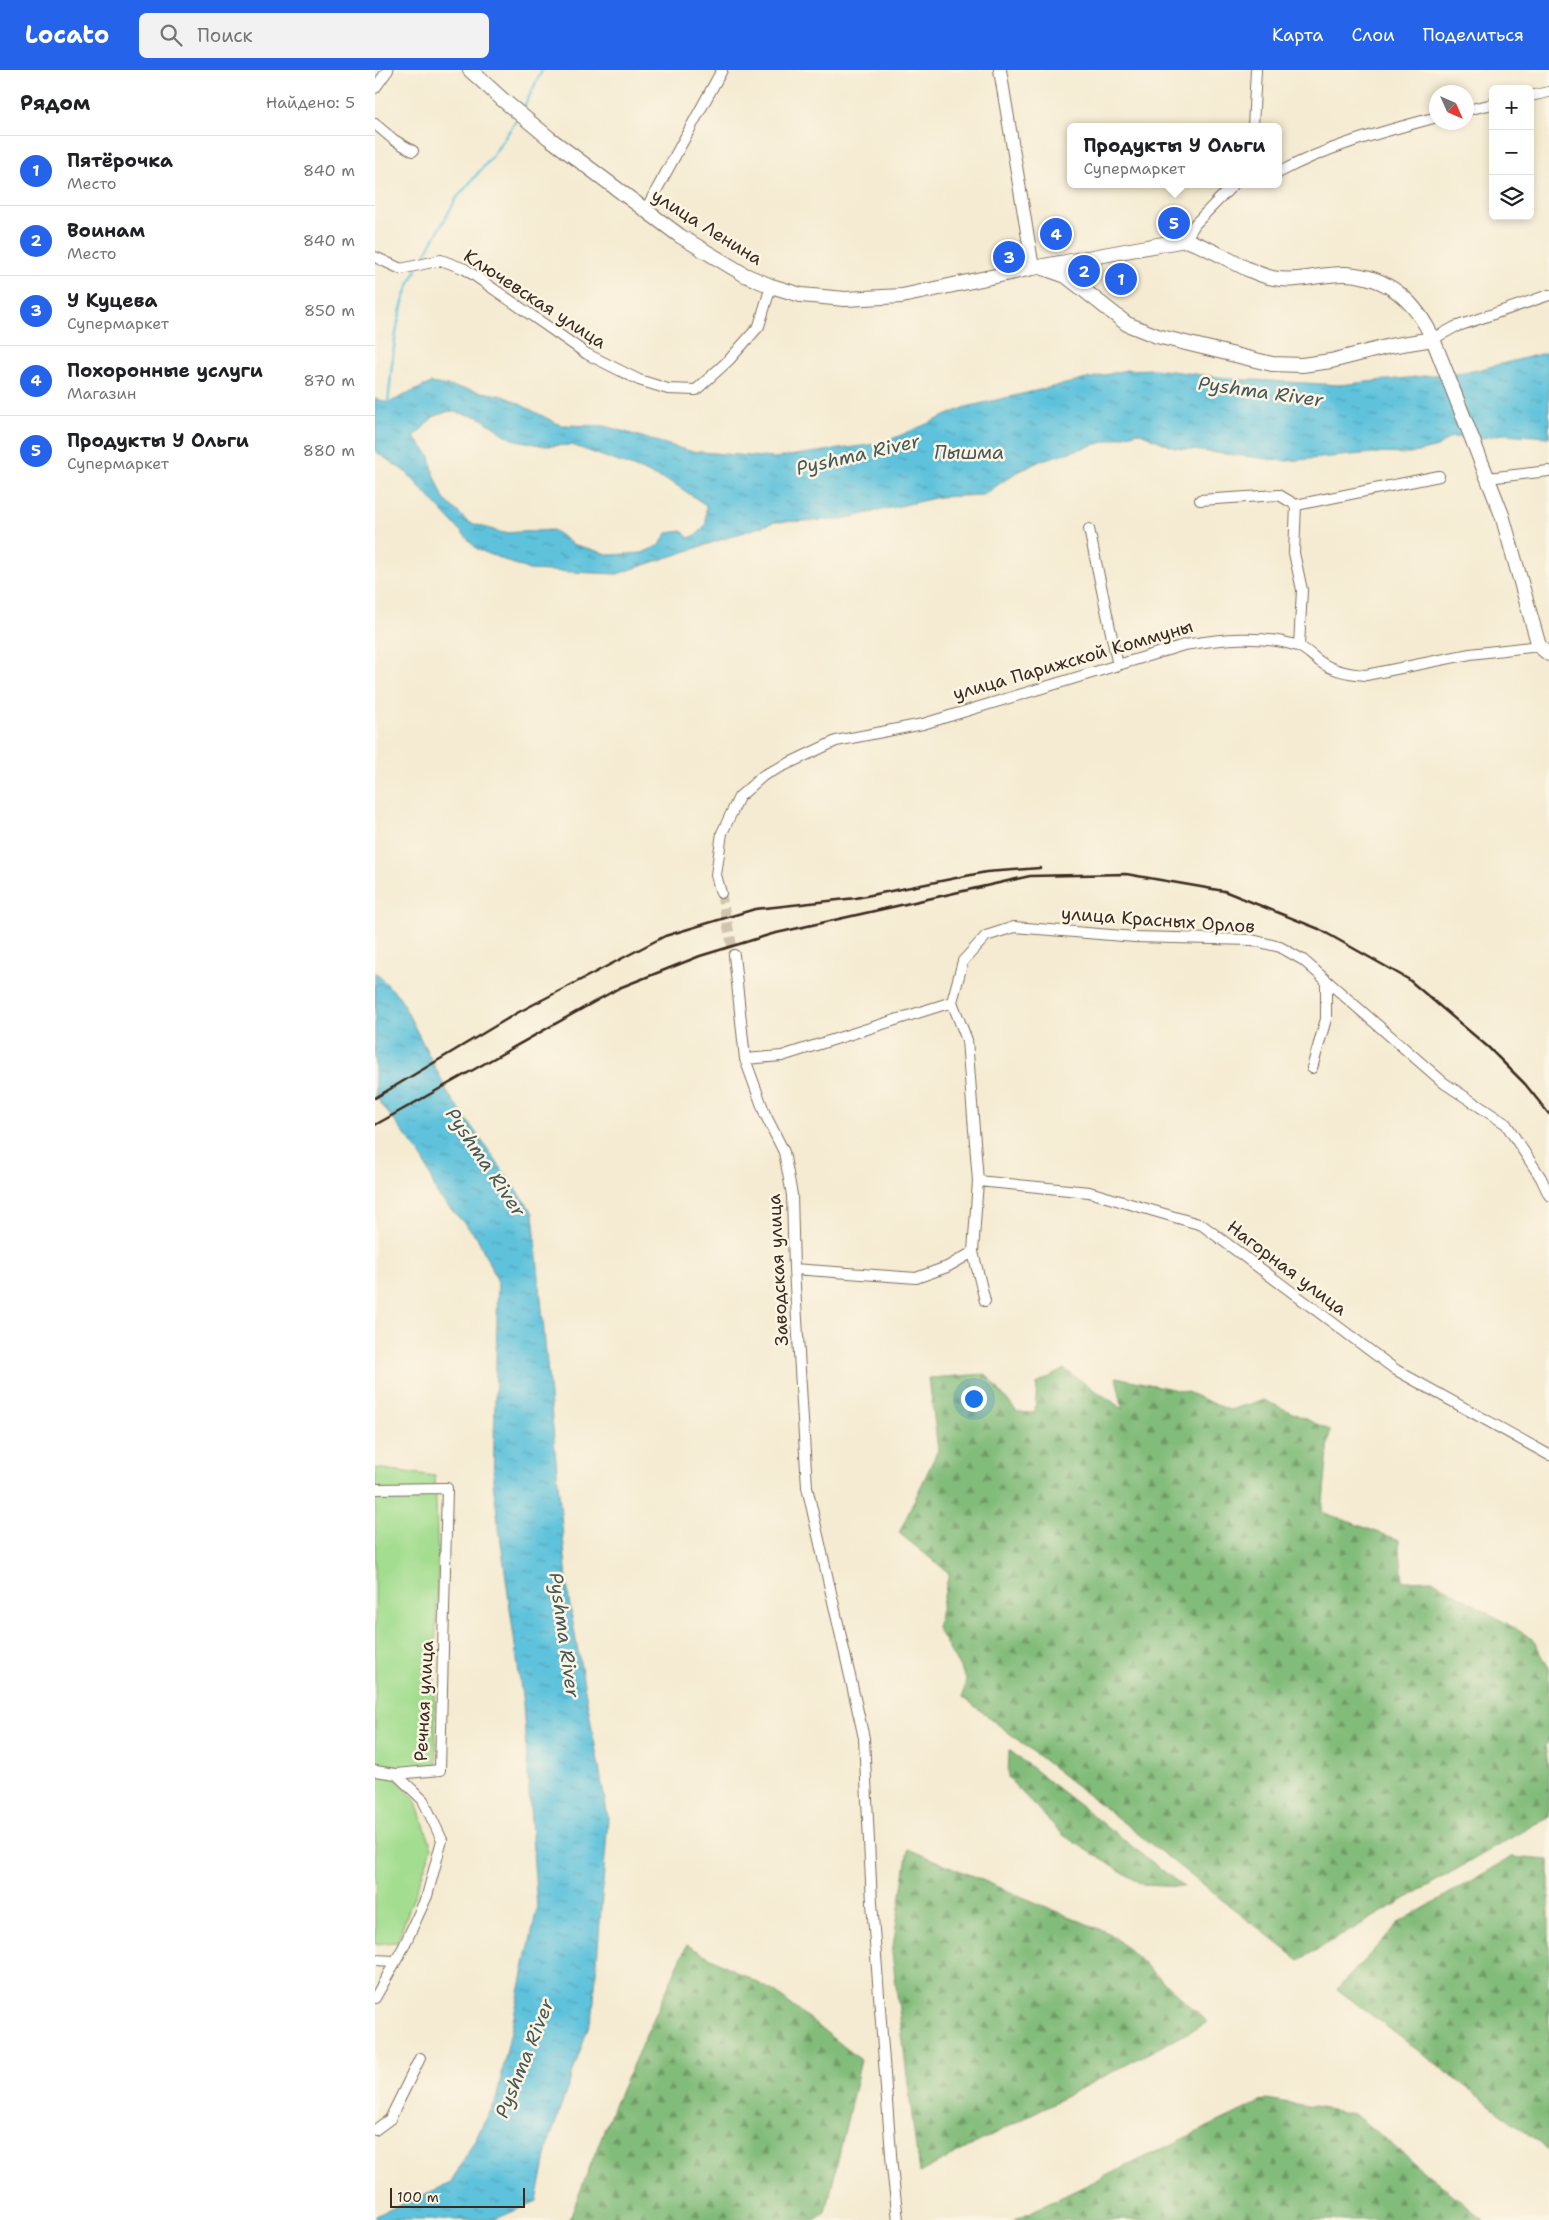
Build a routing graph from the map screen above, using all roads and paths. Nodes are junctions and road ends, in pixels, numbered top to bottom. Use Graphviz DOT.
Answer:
graph roads {
  1 [pos="388,70"];
  2 [pos="470,70"];
  3 [pos="722,70"];
  4 [pos="999,70"];
  5 [pos="1256,70"];
  6 [pos="375,88"];
  7 [pos="1549,92"];
  8 [pos="1534,95"];
  9 [pos="1489,105"];
  10 [pos="1474,108"];
  11 [pos="1429,119"];
  12 [pos="1253,123"];
  13 [pos="375,124"];
  14 [pos="413,151"];
  15 [pos="1282,170"];
  16 [pos="1230,188"];
  17 [pos="645,211"];
  18 [pos="1185,240"];
  19 [pos="375,257"];
  20 [pos="1037,268"];
  21 [pos="771,286"];
  22 [pos="1549,295"];
  23 [pos="1433,338"];
  24 [pos="1549,471"];
  25 [pos="1439,476"];
  26 [pos="1487,478"];
  27 [pos="1200,500"];
  28 [pos="1296,505"];
  29 [pos="1089,529"];
  30 [pos="1299,646"];
  31 [pos="1544,650"];
  32 [pos="1118,666"];
  33 [pos="721,893"];
  34 [pos="734,955"];
  35 [pos="1326,982"];
  36 [pos="952,1002"];
  37 [pos="745,1059"];
  38 [pos="1313,1068"];
  39 [pos="978,1181"];
  40 [pos="1549,1195"];
  41 [pos="973,1252"];
  42 [pos="794,1269"];
  43 [pos="985,1301"];
  44 [pos="1549,1456"];
  45 [pos="375,1489"];
  46 [pos="375,1771"];
  47 [pos="396,1774"];
  48 [pos="375,1960"];
  49 [pos="395,1961"];
  50 [pos="375,1998"];
  51 [pos="420,2058"];
  52 [pos="375,2130"];
  53 [pos="898,2220"];
  1 -- 6 [label="street"];
  2 -- 17 [label="main road, улица Ленина"];
  3 -- 17 [label="street"];
  4 -- 20 [label="street"];
  5 -- 12 [label="street"];
  7 -- 8 [label="street"];
  9 -- 10 [label="street"];
  11 -- 15 [label="street"];
  13 -- 14 [label="street"];
  16 -- 18 [label="street"];
  17 -- 21 [label="main road, улица Ленина"];
  18 -- 20 [label="main road, улица Ленина"];
  18 -- 23 [label="main road"];
  19 -- 21 [label="street, Ключевская улица"];
  20 -- 21 [label="main road, улица Ленина"];
  20 -- 23 [label="main road"];
  22 -- 23 [label="street"];
  23 -- 26 [label="main road"];
  24 -- 26 [label="street"];
  25 -- 28 [label="street"];
  26 -- 31 [label="main road"];
  27 -- 28 [label="street"];
  28 -- 30 [label="street"];
  29 -- 32 [label="street"];
  30 -- 31 [label="street, улица Парижской Коммуны"];
  30 -- 32 [label="street, улица Парижской Коммуны"];
  32 -- 33 [label="street, улица Парижской Коммуны"];
  34 -- 37 [label="street, Заводская улица"];
  35 -- 36 [label="street, улица Красных Орлов"];
  35 -- 38 [label="street"];
  35 -- 40 [label="street, улица Красных Орлов"];
  36 -- 37 [label="street"];
  36 -- 39 [label="street"];
  37 -- 42 [label="street, Заводская улица"];
  39 -- 41 [label="street"];
  39 -- 44 [label="street, Нагорная улица"];
  41 -- 42 [label="street"];
  41 -- 43 [label="street"];
  42 -- 53 [label="street, Заводская улица"];
  45 -- 47 [label="street, Речная улица"];
  46 -- 47 [label="street"];
  47 -- 49 [label="street, Речная улица"];
  48 -- 49 [label="street"];
  49 -- 50 [label="street, Речная улица"];
  51 -- 52 [label="street"];
}
